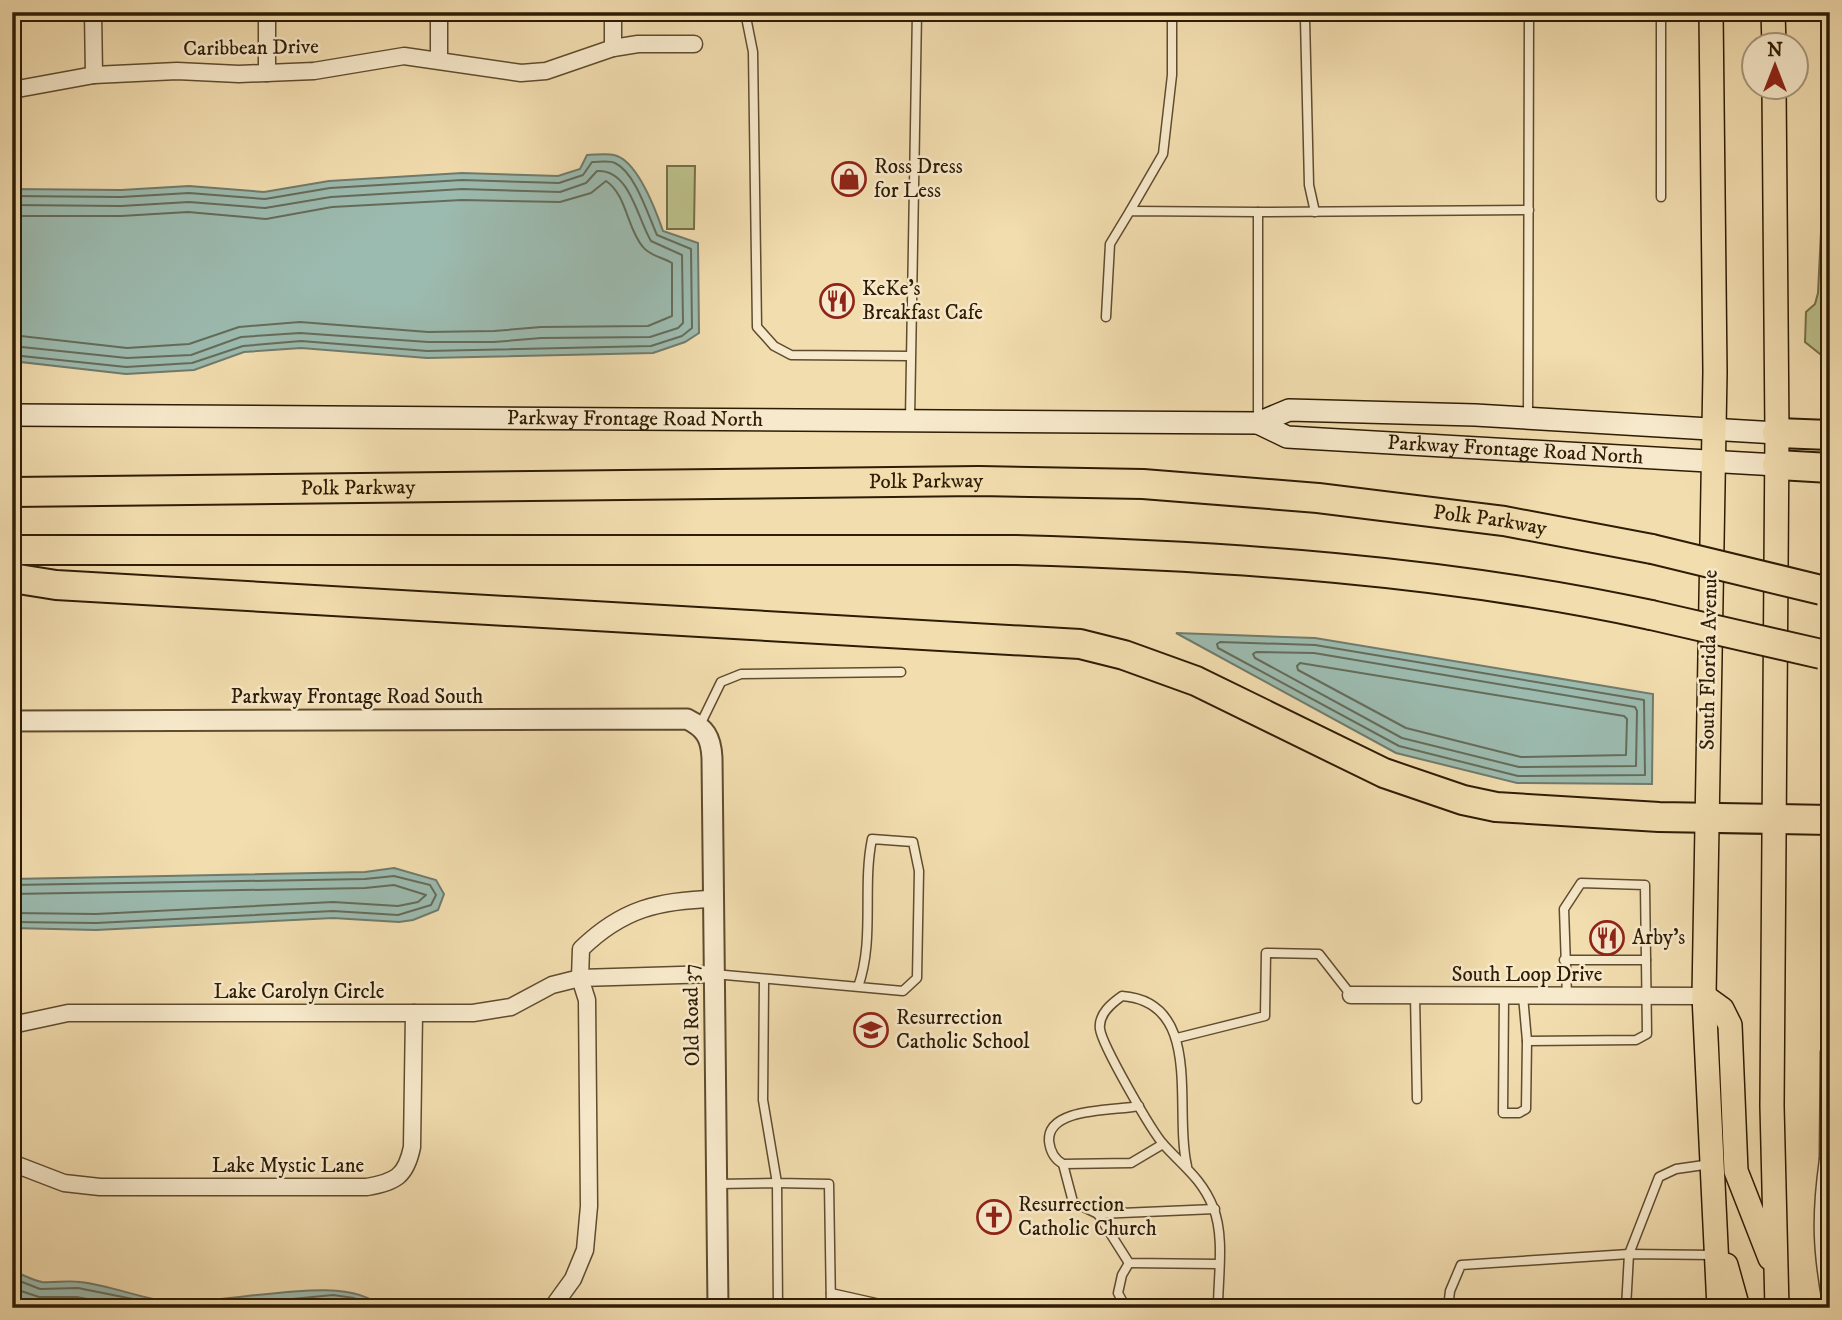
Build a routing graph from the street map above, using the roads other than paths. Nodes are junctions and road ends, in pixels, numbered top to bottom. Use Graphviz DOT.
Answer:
graph roads {
  1 [pos="93,12"];
  2 [pos="267,12"];
  3 [pos="439,12"];
  4 [pos="613,12"];
  5 [pos="745,12"];
  6 [pos="917,12"];
  7 [pos="1172,12"];
  8 [pos="1529,12"];
  9 [pos="1661,12"];
  10 [pos="1711,12"];
  11 [pos="1773,12"];
  12 [pos="1305,19"];
  13 [pos="1774,32"];
  14 [pos="694,44"];
  15 [pos="613,48"];
  16 [pos="439,58"];
  17 [pos="267,72"];
  18 [pos="94,75"];
  19 [pos="12,90"];
  20 [pos="1774,102"];
  21 [pos="1661,197"];
  22 [pos="1529,210"];
  23 [pos="1130,211"];
  24 [pos="1258,212"];
  25 [pos="1315,212"];
  26 [pos="1106,317"];
  27 [pos="911,356"];
  28 [pos="12,415"];
  29 [pos="1528,418"];
  30 [pos="910,420"];
  31 [pos="1258,423"];
  32 [pos="1714,427"];
  33 [pos="1777,433"];
  34 [pos="1830,435"];
  35 [pos="1713,462"];
  36 [pos="1777,465"];
  37 [pos="1830,468"];
  38 [pos="12,492"];
  39 [pos="12,550"];
  40 [pos="12,578"];
  41 [pos="1826,591"];
  42 [pos="1825,656"];
  43 [pos="901,671"];
  44 [pos="12,721"];
  45 [pos="700,725"];
  46 [pos="1705,818"];
  47 [pos="1830,820"];
  48 [pos="1773,821"];
  49 [pos="715,898"];
  50 [pos="1564,960"];
  51 [pos="1646,960"];
  52 [pos="714,974"];
  53 [pos="580,978"];
  54 [pos="764,981"];
  55 [pos="858,987"];
  56 [pos="1351,995"];
  57 [pos="1415,995"];
  58 [pos="1504,996"];
  59 [pos="1524,996"];
  60 [pos="1567,996"];
  61 [pos="1646,996"];
  62 [pos="1704,996"];
  63 [pos="414,1013"];
  64 [pos="12,1025"];
  65 [pos="1177,1038"];
  66 [pos="1527,1041"];
  67 [pos="1830,1042"];
  68 [pos="1416,1099"];
  69 [pos="1139,1106"];
  70 [pos="1163,1144"];
  71 [pos="1827,1159"];
  72 [pos="12,1163"];
  73 [pos="1063,1164"];
  74 [pos="1711,1164"];
  75 [pos="1187,1166"];
  76 [pos="777,1183"];
  77 [pos="717,1184"];
  78 [pos="1214,1209"];
  79 [pos="1098,1214"];
  80 [pos="1714,1225"];
  81 [pos="1629,1254"];
  82 [pos="1716,1255"];
  83 [pos="1129,1263"];
  84 [pos="1218,1264"];
  85 [pos="1825,1264"];
  86 [pos="1776,1274"];
  87 [pos="831,1293"];
  88 [pos="552,1308"];
  89 [pos="718,1308"];
  90 [pos="778,1308"];
  91 [pos="831,1308"];
  92 [pos="898,1308"];
  93 [pos="1126,1308"];
  94 [pos="1218,1308"];
  95 [pos="1448,1308"];
  96 [pos="1626,1308"];
  97 [pos="1719,1308"];
  98 [pos="1738,1308"];
  99 [pos="1777,1308"];
  100 [pos="1828,1308"];
  1 -- 18 [label="street"];
  2 -- 17 [label="street"];
  3 -- 16 [label="street"];
  4 -- 15 [label="street"];
  5 -- 27 [label="lane"];
  6 -- 27 [label="lane"];
  7 -- 23 [label="lane"];
  8 -- 22 [label="lane"];
  9 -- 21 [label="lane"];
  10 -- 32 [label="main road, South Florida Avenue"];
  11 -- 13 [label="main road"];
  12 -- 25 [label="lane"];
  14 -- 15 [label="street, Caribbean Drive"];
  15 -- 16 [label="street, Caribbean Drive"];
  16 -- 17 [label="street, Caribbean Drive"];
  17 -- 18 [label="street, Caribbean Drive"];
  18 -- 19 [label="street, Caribbean Drive"];
  20 -- 33 [label="main road"];
  22 -- 25 [label="lane"];
  22 -- 29 [label="lane"];
  23 -- 24 [label="lane"];
  23 -- 26 [label="lane"];
  24 -- 25 [label="lane"];
  24 -- 31 [label="lane"];
  27 -- 30 [label="lane"];
  28 -- 30 [label="main road, Parkway Frontage Road North"];
  29 -- 31 [label="main road, Parkway Frontage Road North"];
  29 -- 32 [label="main road, Parkway Frontage Road North"];
  30 -- 31 [label="main road, Parkway Frontage Road North"];
  31 -- 35 [label="main road, Parkway Frontage Road North"];
  32 -- 33 [label="main road, Parkway Frontage Road North"];
  32 -- 35 [label="main road, South Florida Avenue"];
  33 -- 34 [label="highway"];
  33 -- 36 [label="main road"];
  35 -- 36 [label="main road, Parkway Frontage Road North"];
  35 -- 46 [label="main road, South Florida Avenue"];
  36 -- 37 [label="highway"];
  36 -- 48 [label="main road"];
  38 -- 41 [label="highway, Polk Parkway, bridge"];
  39 -- 42 [label="highway, bridge"];
  40 -- 46 [label="highway"];
  43 -- 45 [label="lane"];
  44 -- 45 [label="street, Parkway Frontage Road South"];
  45 -- 49 [label="street, Old Road 37"];
  46 -- 48 [label="highway"];
  46 -- 62 [label="main road, South Florida Avenue"];
  47 -- 48 [label="highway"];
  48 -- 86 [label="main road"];
  49 -- 52 [label="street, Old Road 37"];
  49 -- 53 [label="street"];
  50 -- 51 [label="lane"];
  50 -- 51 [label="lane"];
  50 -- 60 [label="lane"];
  51 -- 61 [label="lane"];
  52 -- 53 [label="street, Lake Carolyn Circle"];
  52 -- 54 [label="lane"];
  52 -- 77 [label="street, Old Road 37"];
  53 -- 63 [label="street, Lake Carolyn Circle"];
  53 -- 88 [label="street"];
  54 -- 55 [label="lane"];
  54 -- 76 [label="lane"];
  55 -- 55 [label="lane"];
  56 -- 57 [label="street, South Loop Drive"];
  56 -- 65 [label="lane"];
  57 -- 58 [label="street, South Loop Drive"];
  57 -- 68 [label="lane"];
  58 -- 59 [label="street, South Loop Drive"];
  58 -- 66 [label="lane"];
  59 -- 60 [label="street, South Loop Drive"];
  59 -- 66 [label="lane"];
  60 -- 61 [label="street, South Loop Drive"];
  61 -- 62 [label="street, South Loop Drive"];
  61 -- 66 [label="lane"];
  62 -- 74 [label="main road, South Florida Avenue"];
  62 -- 86 [label="main road"];
  63 -- 64 [label="street, Lake Carolyn Circle"];
  63 -- 72 [label="street, Lake Mystic Lane"];
  65 -- 69 [label="lane"];
  65 -- 75 [label="lane"];
  67 -- 71 [label="lane"];
  69 -- 70 [label="lane"];
  69 -- 73 [label="lane"];
  70 -- 73 [label="lane"];
  70 -- 75 [label="lane"];
  71 -- 85 [label="lane"];
  73 -- 79 [label="lane"];
  74 -- 80 [label="main road, South Florida Avenue"];
  74 -- 81 [label="lane"];
  75 -- 78 [label="lane"];
  76 -- 77 [label="lane"];
  76 -- 87 [label="lane"];
  76 -- 90 [label="lane"];
  77 -- 89 [label="street, Old Road 37"];
  78 -- 79 [label="lane"];
  78 -- 84 [label="lane"];
  79 -- 83 [label="lane"];
  80 -- 82 [label="main road, South Florida Avenue"];
  80 -- 98 [label="main road"];
  81 -- 82 [label="lane"];
  81 -- 95 [label="lane"];
  81 -- 96 [label="lane"];
  82 -- 97 [label="main road, South Florida Avenue"];
  83 -- 84 [label="lane"];
  83 -- 93 [label="lane"];
  84 -- 94 [label="lane"];
  85 -- 100 [label="lane"];
  86 -- 99 [label="main road"];
  87 -- 91 [label="lane"];
  87 -- 92 [label="lane"];
}
